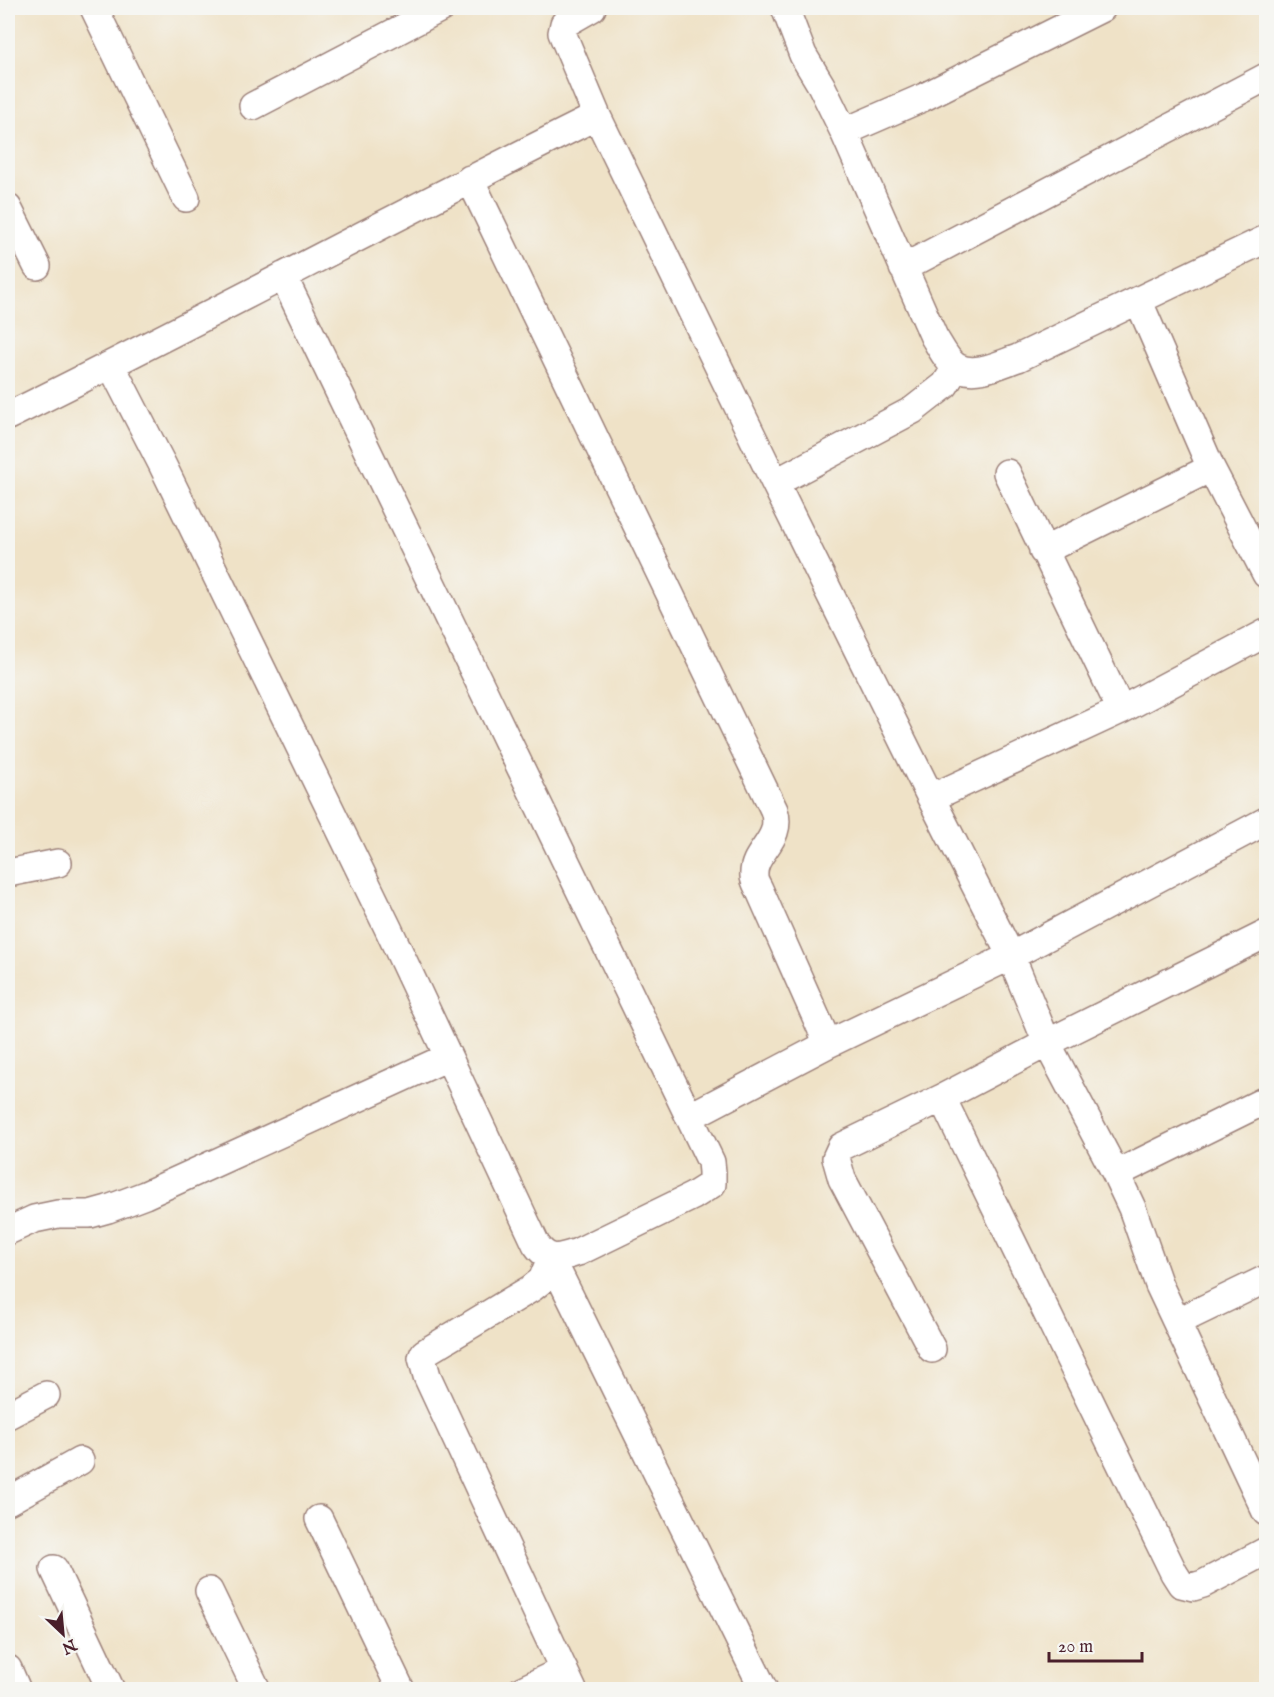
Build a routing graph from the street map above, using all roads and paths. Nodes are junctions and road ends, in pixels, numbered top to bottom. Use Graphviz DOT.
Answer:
graph roads {
  1 [pos="94,8"];
  2 [pos="441,8"];
  3 [pos="592,8"];
  4 [pos="787,8"];
  5 [pos="1102,8"];
  6 [pos="1266,77"];
  7 [pos="253,106"];
  8 [pos="597,116"];
  9 [pos="844,132"];
  10 [pos="470,179"];
  11 [pos="186,198"];
  12 [pos="8,208"];
  13 [pos="1266,239"];
  14 [pos="37,266"];
  15 [pos="903,268"];
  16 [pos="283,276"];
  17 [pos="1139,302"];
  18 [pos="111,365"];
  19 [pos="956,367"];
  20 [pos="8,416"];
  21 [pos="1211,468"];
  22 [pos="1007,473"];
  23 [pos="775,483"];
  24 [pos="1043,550"];
  25 [pos="1266,574"];
  26 [pos="1266,633"];
  27 [pos="1120,710"];
  28 [pos="931,798"];
  29 [pos="1266,821"];
  30 [pos="58,863"];
  31 [pos="8,873"];
  32 [pos="1266,934"];
  33 [pos="1011,956"];
  34 [pos="1047,1043"];
  35 [pos="828,1044"];
  36 [pos="448,1057"];
  37 [pos="942,1098"];
  38 [pos="1266,1100"];
  39 [pos="689,1117"];
  40 [pos="1116,1174"];
  41 [pos="8,1231"];
  42 [pos="552,1258"];
  43 [pos="1266,1279"];
  44 [pos="1177,1322"];
  45 [pos="932,1349"];
  46 [pos="46,1395"];
  47 [pos="8,1415"];
  48 [pos="80,1461"];
  49 [pos="8,1502"];
  50 [pos="1266,1512"];
  51 [pos="319,1519"];
  52 [pos="1266,1551"];
  53 [pos="54,1569"];
  54 [pos="209,1591"];
  55 [pos="8,1669"];
  56 [pos="568,1680"];
  57 [pos="17,1689"];
  58 [pos="111,1689"];
  59 [pos="257,1689"];
  60 [pos="401,1689"];
  61 [pos="522,1689"];
  62 [pos="764,1689"];
  1 -- 11 [label="street"];
  2 -- 7 [label="street"];
  3 -- 8 [label="street"];
  4 -- 9 [label="street"];
  5 -- 9 [label="street"];
  6 -- 15 [label="street"];
  8 -- 10 [label="street"];
  8 -- 23 [label="street"];
  9 -- 15 [label="street"];
  10 -- 16 [label="street"];
  10 -- 35 [label="street"];
  12 -- 14 [label="street"];
  13 -- 17 [label="street"];
  15 -- 19 [label="street"];
  16 -- 18 [label="street"];
  16 -- 39 [label="street"];
  17 -- 19 [label="street"];
  17 -- 21 [label="street"];
  18 -- 20 [label="street"];
  18 -- 36 [label="street"];
  19 -- 23 [label="street"];
  21 -- 24 [label="street"];
  21 -- 25 [label="street"];
  22 -- 24 [label="street"];
  23 -- 28 [label="street"];
  24 -- 27 [label="street"];
  26 -- 27 [label="street"];
  27 -- 28 [label="street"];
  28 -- 33 [label="street"];
  29 -- 33 [label="street"];
  30 -- 31 [label="street"];
  32 -- 34 [label="street"];
  33 -- 34 [label="street"];
  33 -- 35 [label="street"];
  34 -- 37 [label="street"];
  34 -- 40 [label="street"];
  35 -- 39 [label="street"];
  36 -- 41 [label="street"];
  36 -- 42 [label="street"];
  37 -- 45 [label="street"];
  37 -- 52 [label="street"];
  38 -- 40 [label="street"];
  39 -- 42 [label="street"];
  40 -- 44 [label="street"];
  42 -- 56 [label="street"];
  42 -- 62 [label="street"];
  43 -- 44 [label="street"];
  44 -- 50 [label="street"];
  46 -- 47 [label="street"];
  48 -- 49 [label="street"];
  51 -- 60 [label="street"];
  53 -- 58 [label="street"];
  54 -- 59 [label="street"];
  55 -- 57 [label="street"];
  56 -- 61 [label="street"];
}
